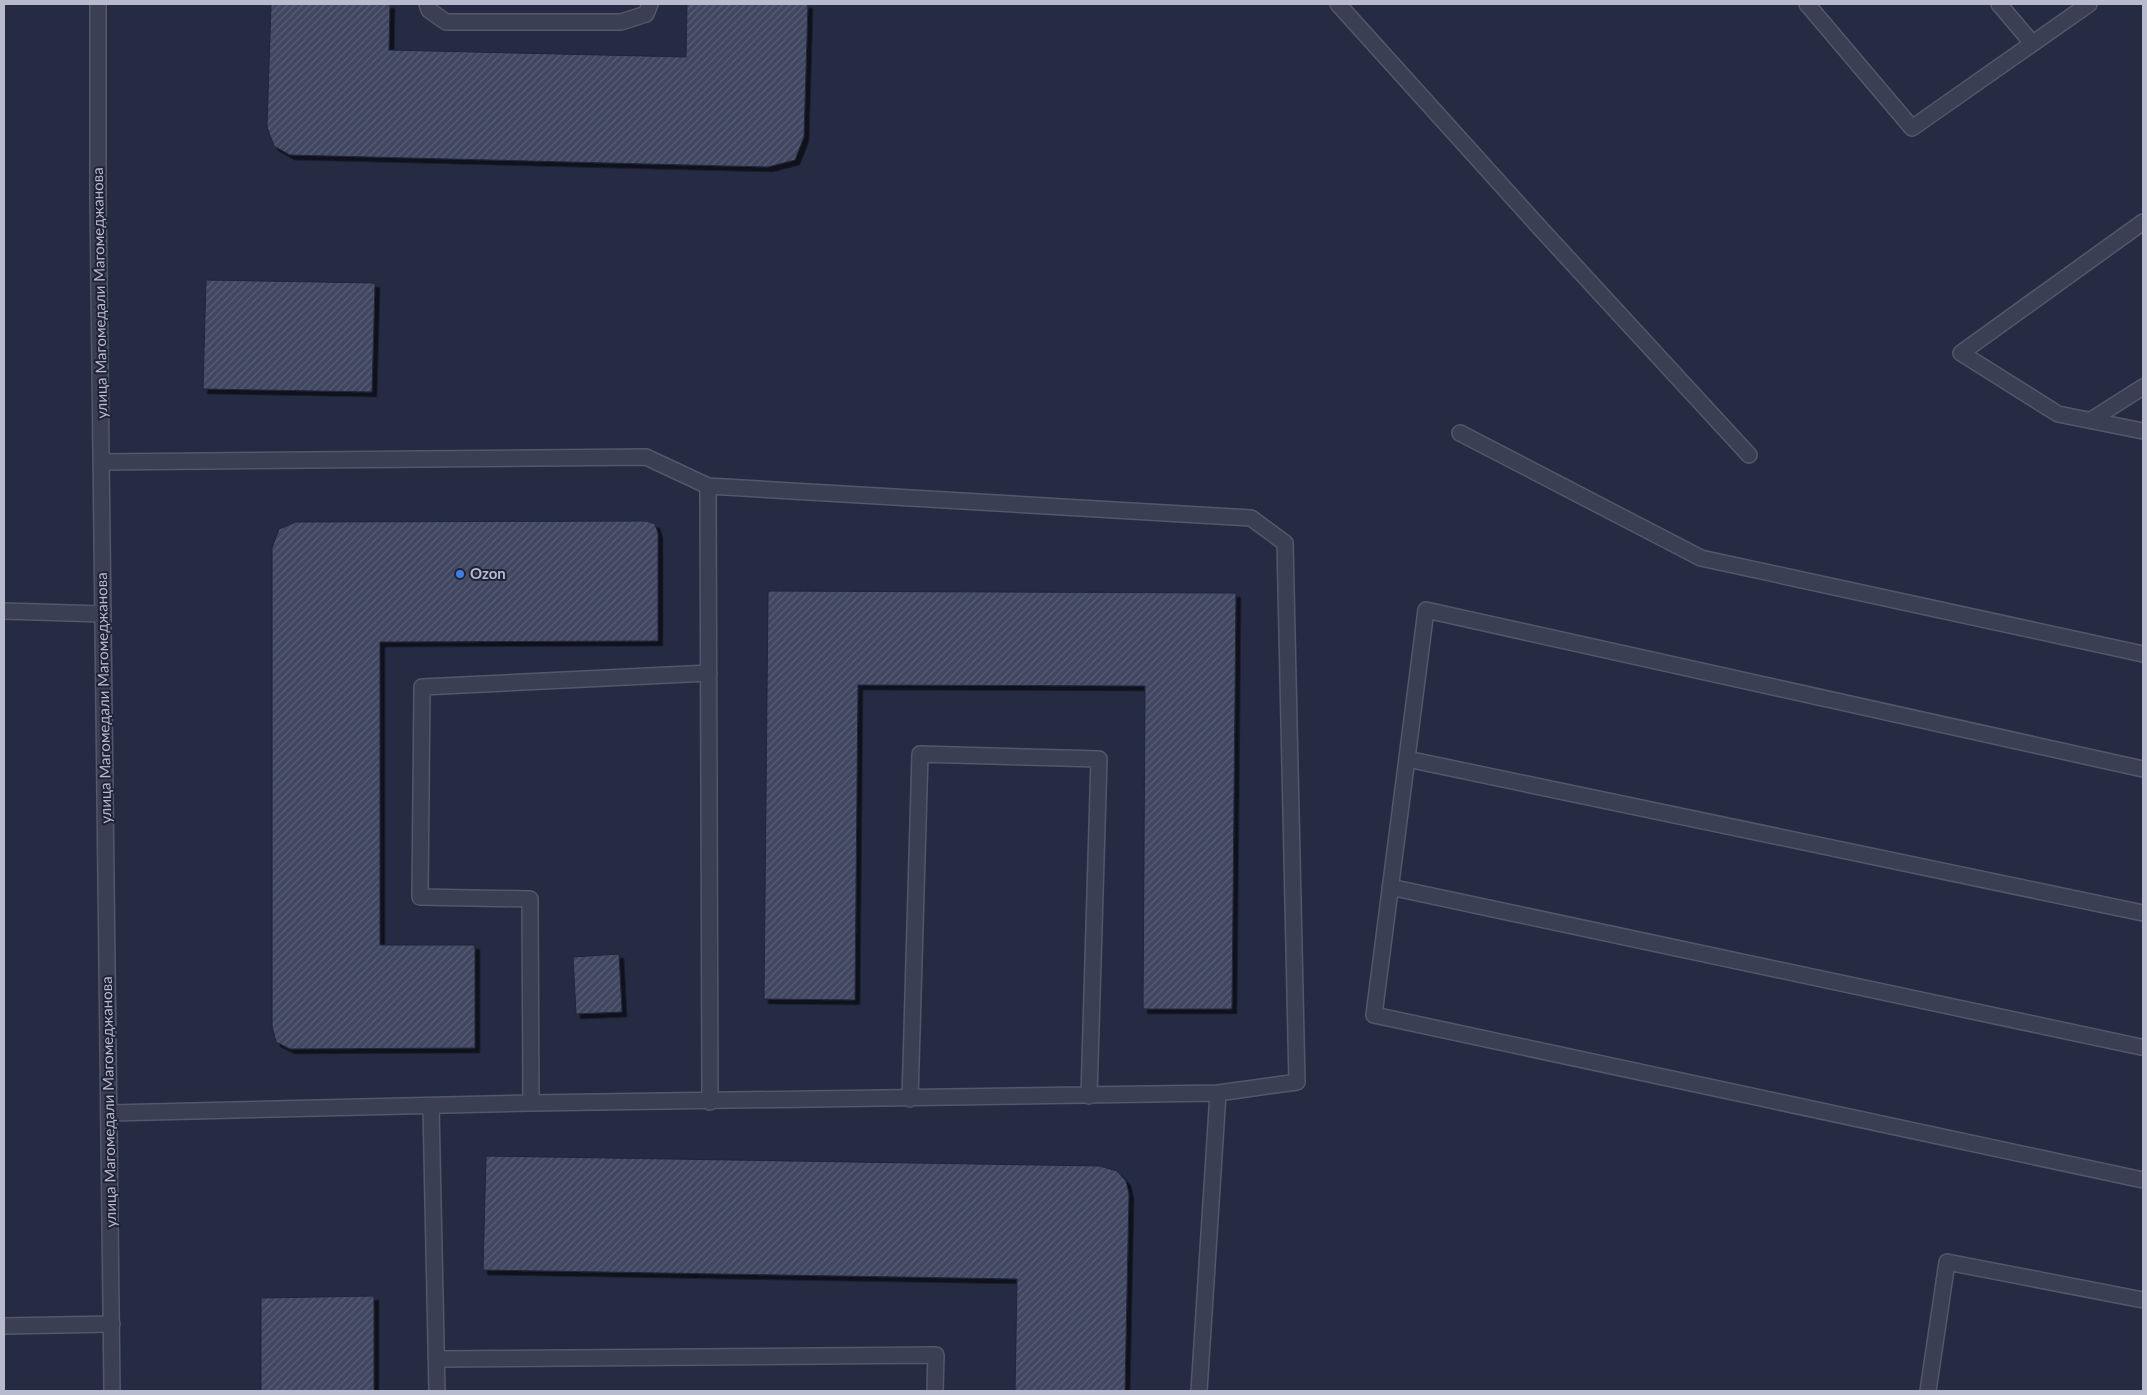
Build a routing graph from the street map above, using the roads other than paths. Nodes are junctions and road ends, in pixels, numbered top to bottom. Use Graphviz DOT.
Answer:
graph roads {
  1 [pos="98,4"];
  2 [pos="427,4"];
  3 [pos="650,4"];
  4 [pos="1338,4"];
  5 [pos="1807,4"];
  6 [pos="1999,4"];
  7 [pos="2089,4"];
  8 [pos="2032,44"];
  9 [pos="2143,222"];
  10 [pos="2143,387"];
  11 [pos="2091,420"];
  12 [pos="2143,431"];
  13 [pos="1460,433"];
  14 [pos="1749,455"];
  15 [pos="102,462"];
  16 [pos="708,486"];
  17 [pos="4,611"];
  18 [pos="103,614"];
  19 [pos="2143,654"];
  20 [pos="709,673"];
  21 [pos="1407,759"];
  22 [pos="2143,769"];
  23 [pos="1390,887"];
  24 [pos="2143,914"];
  25 [pos="2141,1047"];
  26 [pos="1218,1093"];
  27 [pos="1090,1096"];
  28 [pos="910,1099"];
  29 [pos="710,1102"];
  30 [pos="531,1103"];
  31 [pos="431,1107"];
  32 [pos="110,1113"];
  33 [pos="2143,1180"];
  34 [pos="2143,1300"];
  35 [pos="112,1324"];
  36 [pos="4,1326"];
  37 [pos="436,1359"];
  38 [pos="112,1391"];
  39 [pos="437,1391"];
  40 [pos="935,1391"];
  41 [pos="1199,1391"];
  42 [pos="1928,1391"];
  1 -- 15 [label="street, улица Магомедали Магомеджановa"];
  2 -- 3 [label="street"];
  4 -- 14 [label="street"];
  5 -- 8 [label="street"];
  6 -- 8 [label="street"];
  7 -- 8 [label="street"];
  9 -- 11 [label="street"];
  10 -- 11 [label="street"];
  11 -- 12 [label="street"];
  13 -- 19 [label="street"];
  15 -- 16 [label="street"];
  15 -- 18 [label="street, улица Магомедали Магомеджановa"];
  16 -- 20 [label="street"];
  16 -- 26 [label="street"];
  17 -- 18 [label="street"];
  18 -- 32 [label="street, улица Магомедали Магомеджановa"];
  20 -- 29 [label="street"];
  20 -- 30 [label="street"];
  21 -- 22 [label="street"];
  21 -- 23 [label="street"];
  21 -- 24 [label="street"];
  23 -- 25 [label="street"];
  23 -- 33 [label="street"];
  26 -- 27 [label="street"];
  26 -- 41 [label="street"];
  27 -- 28 [label="street"];
  27 -- 28 [label="street"];
  28 -- 29 [label="street"];
  29 -- 30 [label="street"];
  30 -- 31 [label="street"];
  31 -- 32 [label="street"];
  31 -- 37 [label="street"];
  32 -- 35 [label="street, улица Магомедали Магомеджановa"];
  34 -- 42 [label="street"];
  35 -- 36 [label="street"];
  35 -- 38 [label="street, улица Магомедали Магомеджановa"];
  37 -- 39 [label="street"];
  37 -- 40 [label="street"];
}
